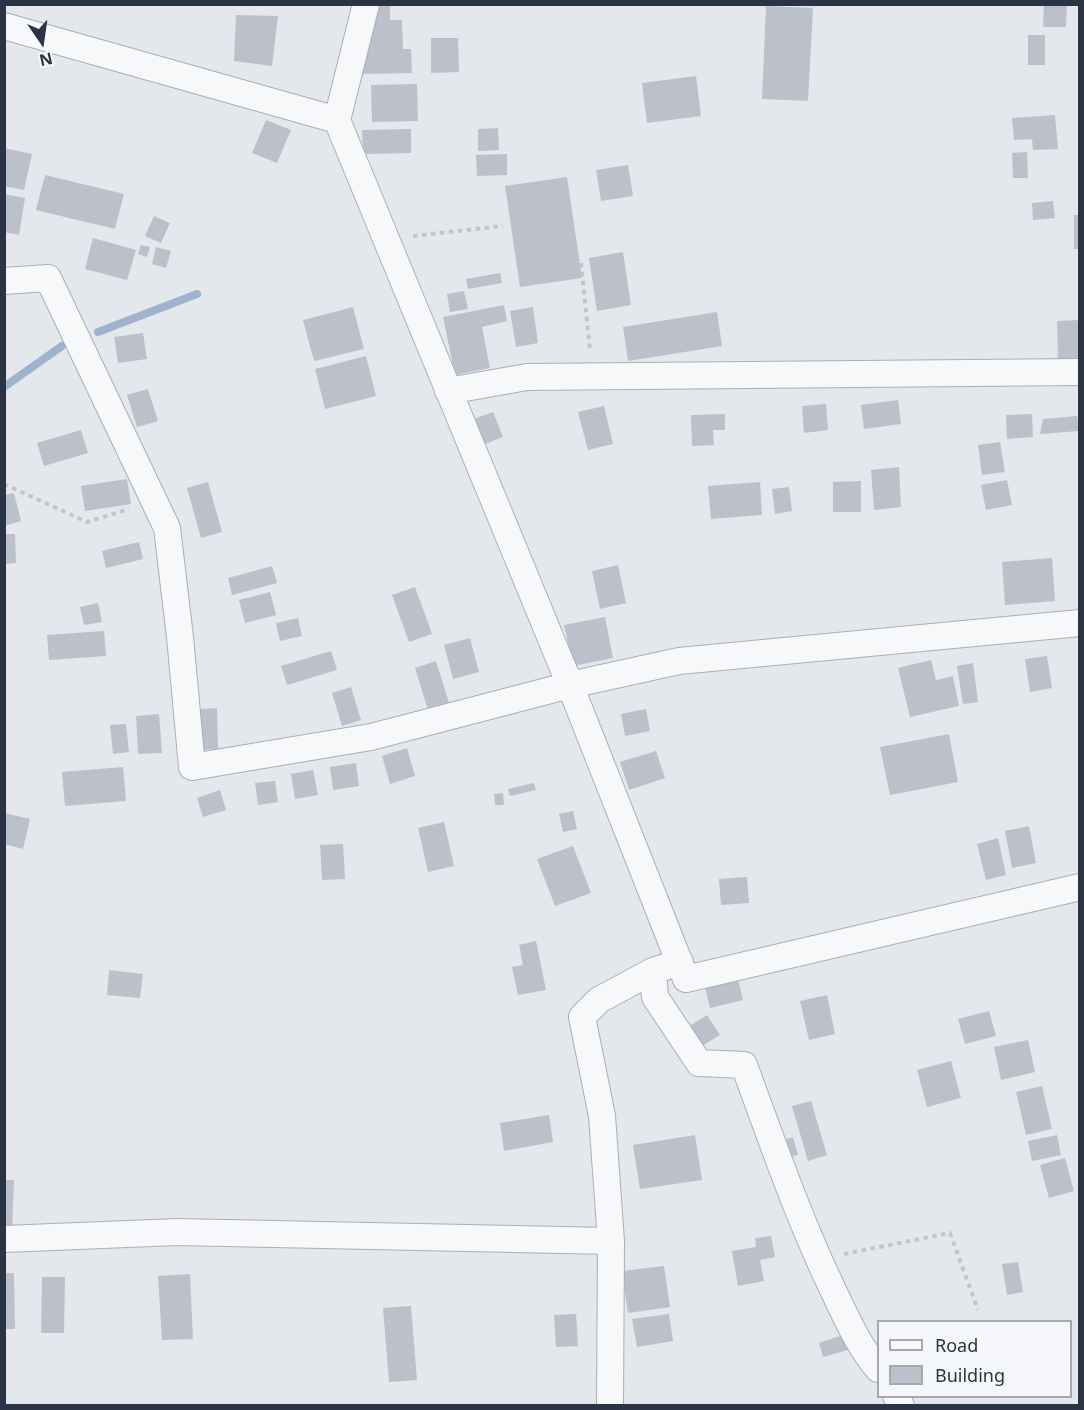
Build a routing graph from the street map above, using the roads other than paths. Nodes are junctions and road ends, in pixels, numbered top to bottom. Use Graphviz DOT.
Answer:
graph roads {
  1 [pos="366,4"];
  2 [pos="4,26"];
  3 [pos="336,120"];
  4 [pos="4,281"];
  5 [pos="1080,372"];
  6 [pos="448,391"];
  7 [pos="1080,623"];
  8 [pos="570,685"];
  9 [pos="1080,887"];
  10 [pos="680,962"];
  11 [pos="652,971"];
  12 [pos="4,1239"];
  13 [pos="610,1241"];
  14 [pos="877,1367"];
  15 [pos="610,1406"];
  1 -- 3 [label="street"];
  2 -- 3 [label="street"];
  3 -- 6 [label="street"];
  4 -- 8 [label="street"];
  5 -- 6 [label="street"];
  6 -- 8 [label="street"];
  7 -- 8 [label="street"];
  8 -- 10 [label="street"];
  9 -- 10 [label="street"];
  10 -- 11 [label="street"];
  11 -- 13 [label="street"];
  11 -- 14 [label="street"];
  12 -- 13 [label="street"];
  13 -- 15 [label="street"];
}
